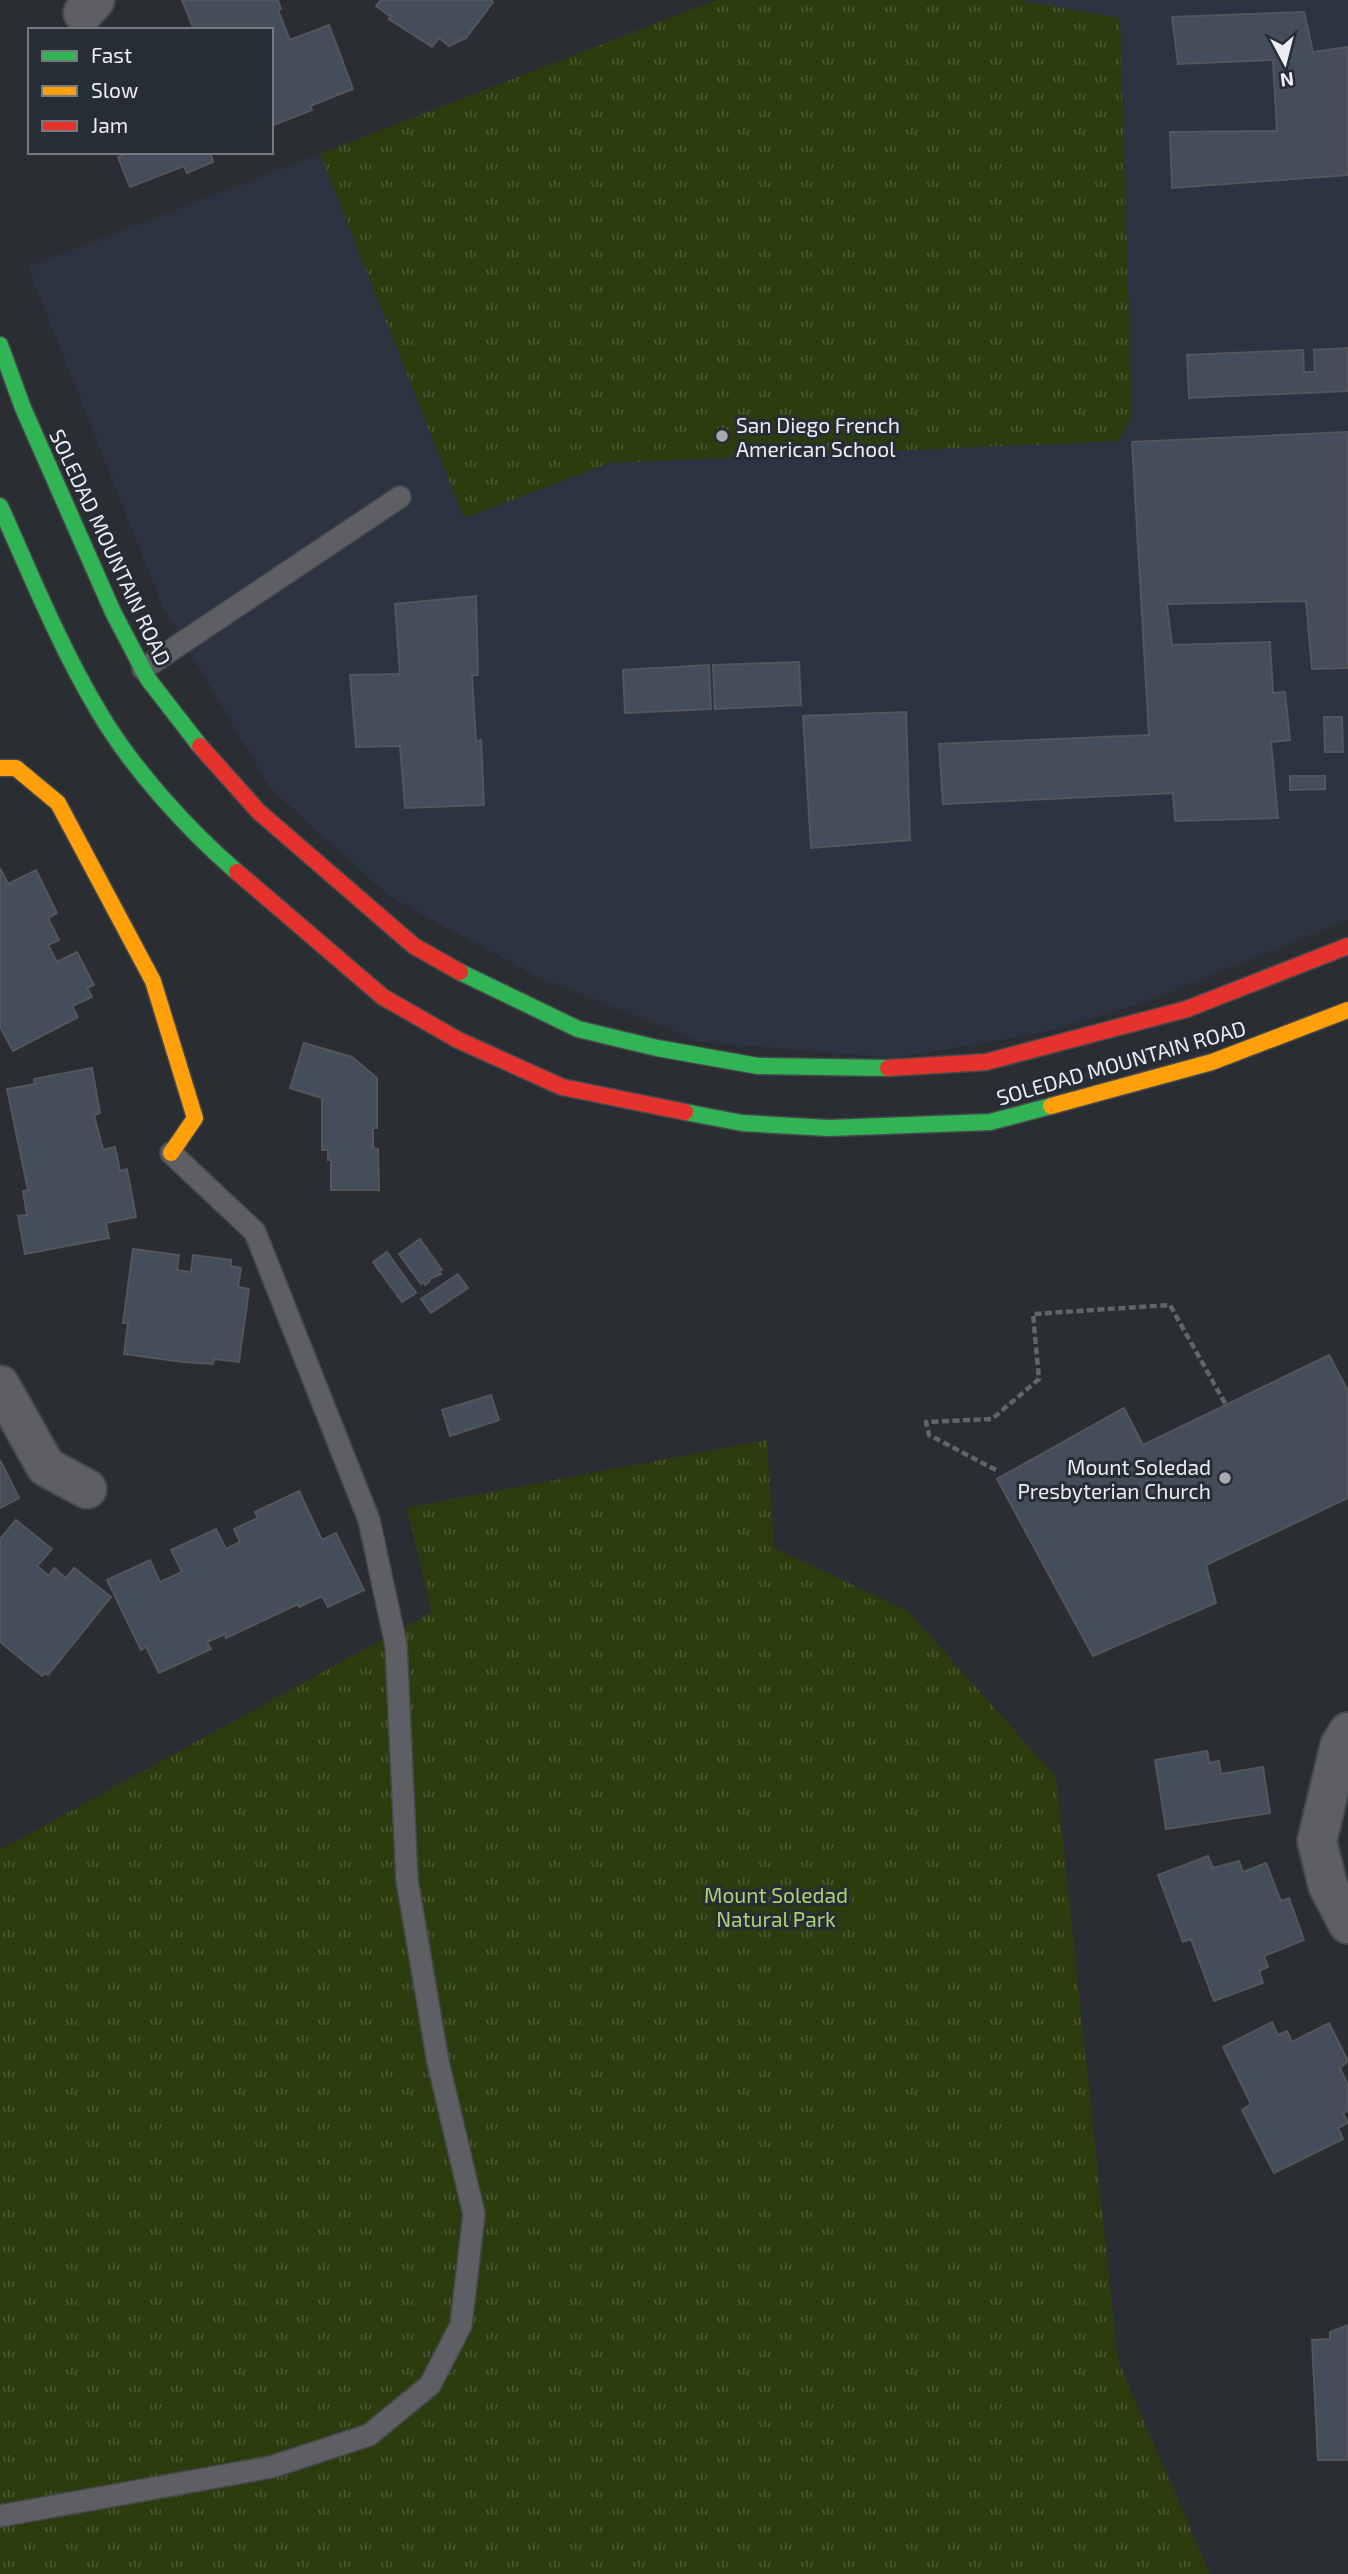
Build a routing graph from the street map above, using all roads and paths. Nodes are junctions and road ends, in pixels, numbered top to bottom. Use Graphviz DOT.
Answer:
graph roads {
  1 [pos="0,345"];
  2 [pos="400,497"];
  3 [pos="0,506"];
  4 [pos="143,669"];
  5 [pos="0,768"];
  6 [pos="1348,946"];
  7 [pos="1348,1010"];
  8 [pos="171,1153"];
  9 [pos="0,1385"];
  10 [pos="1226,1405"];
  11 [pos="996,1470"];
  12 [pos="87,1489"];
  13 [pos="1348,1732"];
  14 [pos="1348,1924"];
  15 [pos="0,2516"];
  1 -- 4 [label="main road, SOLEDAD MOUNTAIN ROAD"];
  2 -- 4 [label="lane"];
  3 -- 7 [label="main road, SOLEDAD MOUNTAIN ROAD"];
  4 -- 6 [label="main road, SOLEDAD MOUNTAIN ROAD"];
  5 -- 8 [label="main road"];
  8 -- 15 [label="lane"];
  9 -- 12 [label="street"];
  10 -- 11 [label="path"];
  13 -- 14 [label="street"];
}
